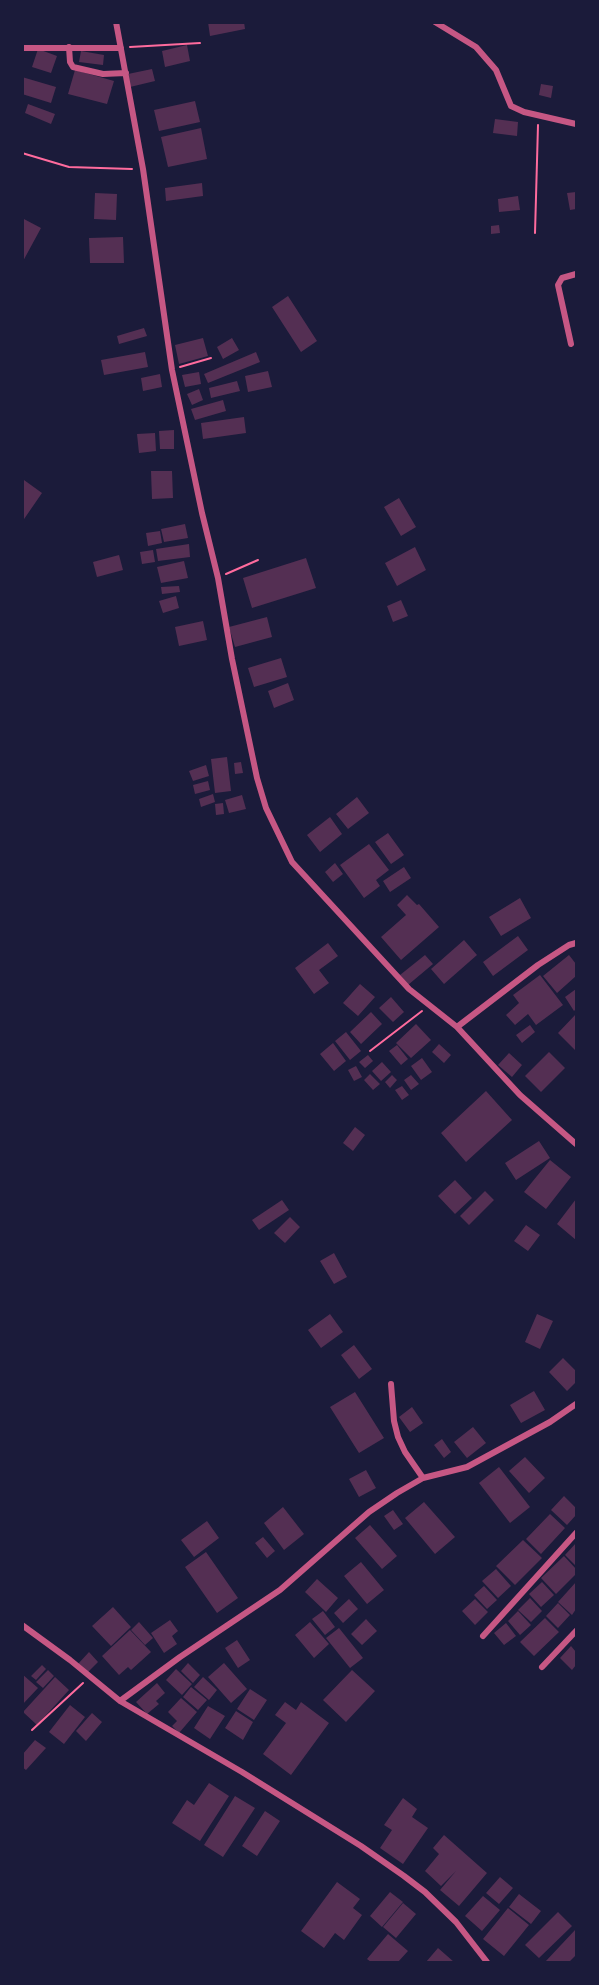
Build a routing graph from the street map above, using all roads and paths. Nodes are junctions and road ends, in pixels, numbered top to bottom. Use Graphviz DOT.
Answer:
graph roads {
  1 [pos="116,22"];
  2 [pos="435,22"];
  3 [pos="200,43"];
  4 [pos="69,47"];
  5 [pos="22,48"];
  6 [pos="121,48"];
  7 [pos="126,73"];
  8 [pos="538,116"];
  9 [pos="576,124"];
  10 [pos="22,153"];
  11 [pos="143,169"];
  12 [pos="536,233"];
  13 [pos="576,274"];
  14 [pos="571,344"];
  15 [pos="211,358"];
  16 [pos="172,370"];
  17 [pos="258,560"];
  18 [pos="218,578"];
  19 [pos="576,943"];
  20 [pos="429,1006"];
  21 [pos="457,1027"];
  22 [pos="370,1051"];
  23 [pos="576,1144"];
  24 [pos="391,1384"];
  25 [pos="576,1404"];
  26 [pos="423,1478"];
  27 [pos="576,1533"];
  28 [pos="22,1625"];
  29 [pos="576,1632"];
  30 [pos="483,1636"];
  31 [pos="542,1667"];
  32 [pos="90,1678"];
  33 [pos="120,1701"];
  34 [pos="32,1730"];
  35 [pos="487,1962"];
  1 -- 6 [label="street"];
  2 -- 8 [label="street"];
  3 -- 6 [label="path"];
  4 -- 5 [label="street"];
  4 -- 6 [label="street"];
  4 -- 7 [label="street"];
  6 -- 7 [label="street"];
  7 -- 11 [label="street"];
  8 -- 9 [label="street"];
  8 -- 12 [label="path"];
  10 -- 11 [label="path"];
  11 -- 16 [label="street"];
  13 -- 14 [label="street"];
  15 -- 16 [label="path"];
  16 -- 18 [label="street"];
  17 -- 18 [label="path"];
  18 -- 20 [label="street"];
  19 -- 21 [label="street"];
  20 -- 21 [label="street"];
  20 -- 22 [label="path"];
  21 -- 23 [label="street"];
  24 -- 26 [label="street"];
  25 -- 26 [label="street"];
  26 -- 33 [label="street"];
  27 -- 30 [label="street"];
  28 -- 32 [label="street"];
  29 -- 31 [label="street"];
  32 -- 33 [label="street"];
  32 -- 34 [label="path"];
  33 -- 35 [label="street"];
}
